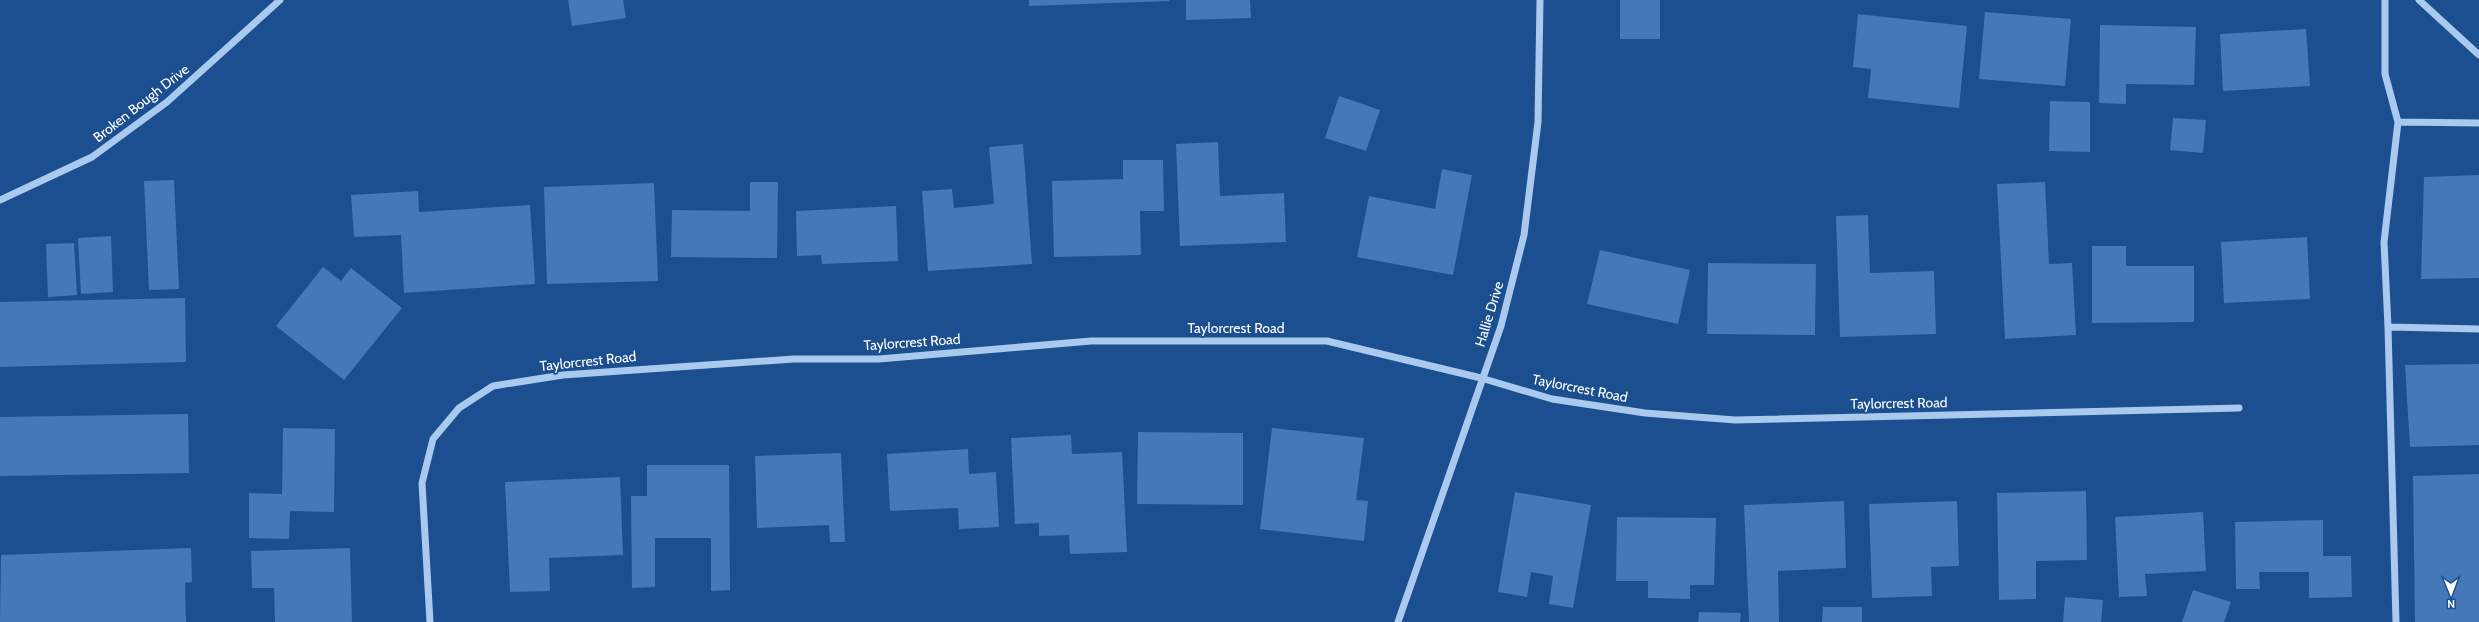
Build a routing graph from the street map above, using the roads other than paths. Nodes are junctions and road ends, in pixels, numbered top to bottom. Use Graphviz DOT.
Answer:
graph roads {
  1 [pos="280,0"];
  2 [pos="1540,0"];
  3 [pos="2385,0"];
  4 [pos="2418,0"];
  5 [pos="2479,55"];
  6 [pos="2398,122"];
  7 [pos="2479,123"];
  8 [pos="0,200"];
  9 [pos="2388,327"];
  10 [pos="2479,329"];
  11 [pos="1481,378"];
  12 [pos="2239,408"];
  13 [pos="430,622"];
  14 [pos="1398,622"];
  15 [pos="2396,622"];
  1 -- 8 [label="street, Broken Bough Drive"];
  2 -- 11 [label="street, Hallie Drive"];
  3 -- 6 [label="street"];
  4 -- 5 [label="street"];
  6 -- 7 [label="street"];
  6 -- 9 [label="street"];
  9 -- 10 [label="street"];
  9 -- 15 [label="street"];
  11 -- 12 [label="street, Taylorcrest Road"];
  11 -- 13 [label="street, Taylorcrest Road"];
  11 -- 14 [label="street, Hallie Drive"];
}
